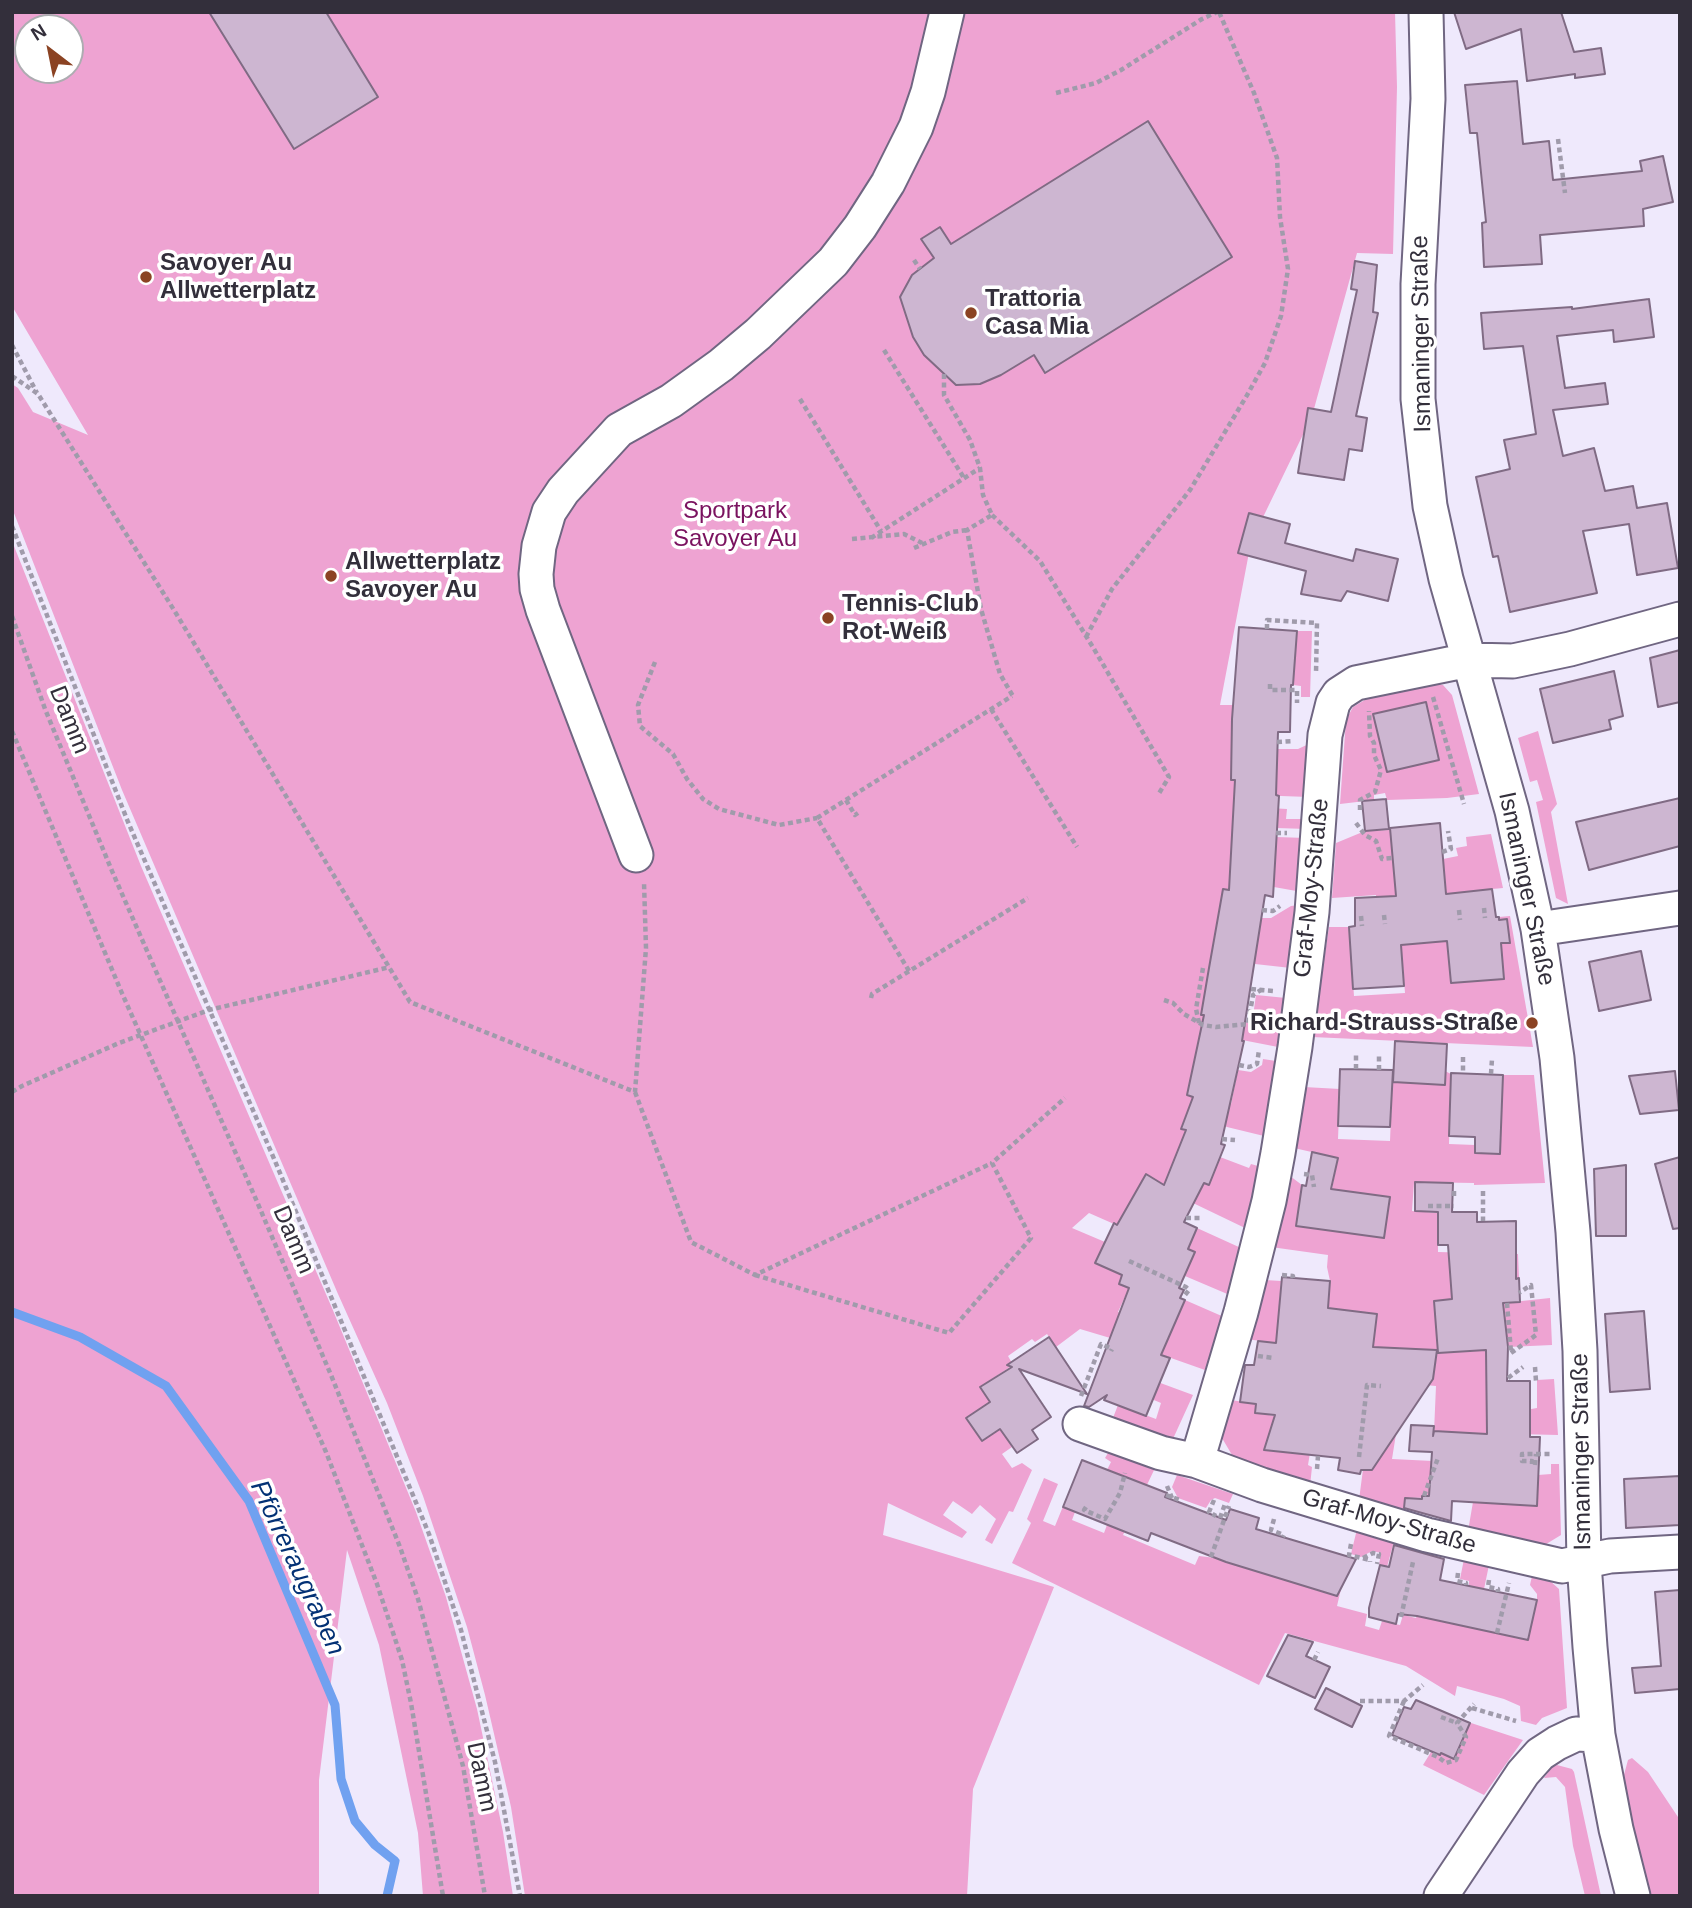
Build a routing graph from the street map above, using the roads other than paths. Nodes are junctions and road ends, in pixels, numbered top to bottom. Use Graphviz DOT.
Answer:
graph roads {
  1 [pos="947,12"];
  2 [pos="1426,12"];
  3 [pos="1680,619"];
  4 [pos="1469,660"];
  5 [pos="636,855"];
  6 [pos="1680,908"];
  7 [pos="1538,929"];
  8 [pos="1080,1410"];
  9 [pos="1197,1461"];
  10 [pos="1680,1552"];
  11 [pos="1584,1563"];
  12 [pos="1598,1735"];
  13 [pos="1441,1896"];
  14 [pos="1633,1896"];
  1 -- 5 [label="street"];
  2 -- 4 [label="street, Ismaninger Straße"];
  3 -- 4 [label="street"];
  4 -- 7 [label="street, Ismaninger Straße"];
  4 -- 9 [label="street, Graf-Moy-Straße"];
  6 -- 7 [label="street"];
  7 -- 11 [label="street, Ismaninger Straße"];
  8 -- 9 [label="street, Graf-Moy-Straße"];
  9 -- 11 [label="street, Graf-Moy-Straße"];
  10 -- 11 [label="street, Graf-Moy-Straße"];
  11 -- 12 [label="street, Ismaninger Straße"];
  12 -- 13 [label="street"];
  12 -- 14 [label="street, Ismaninger Straße"];
}
